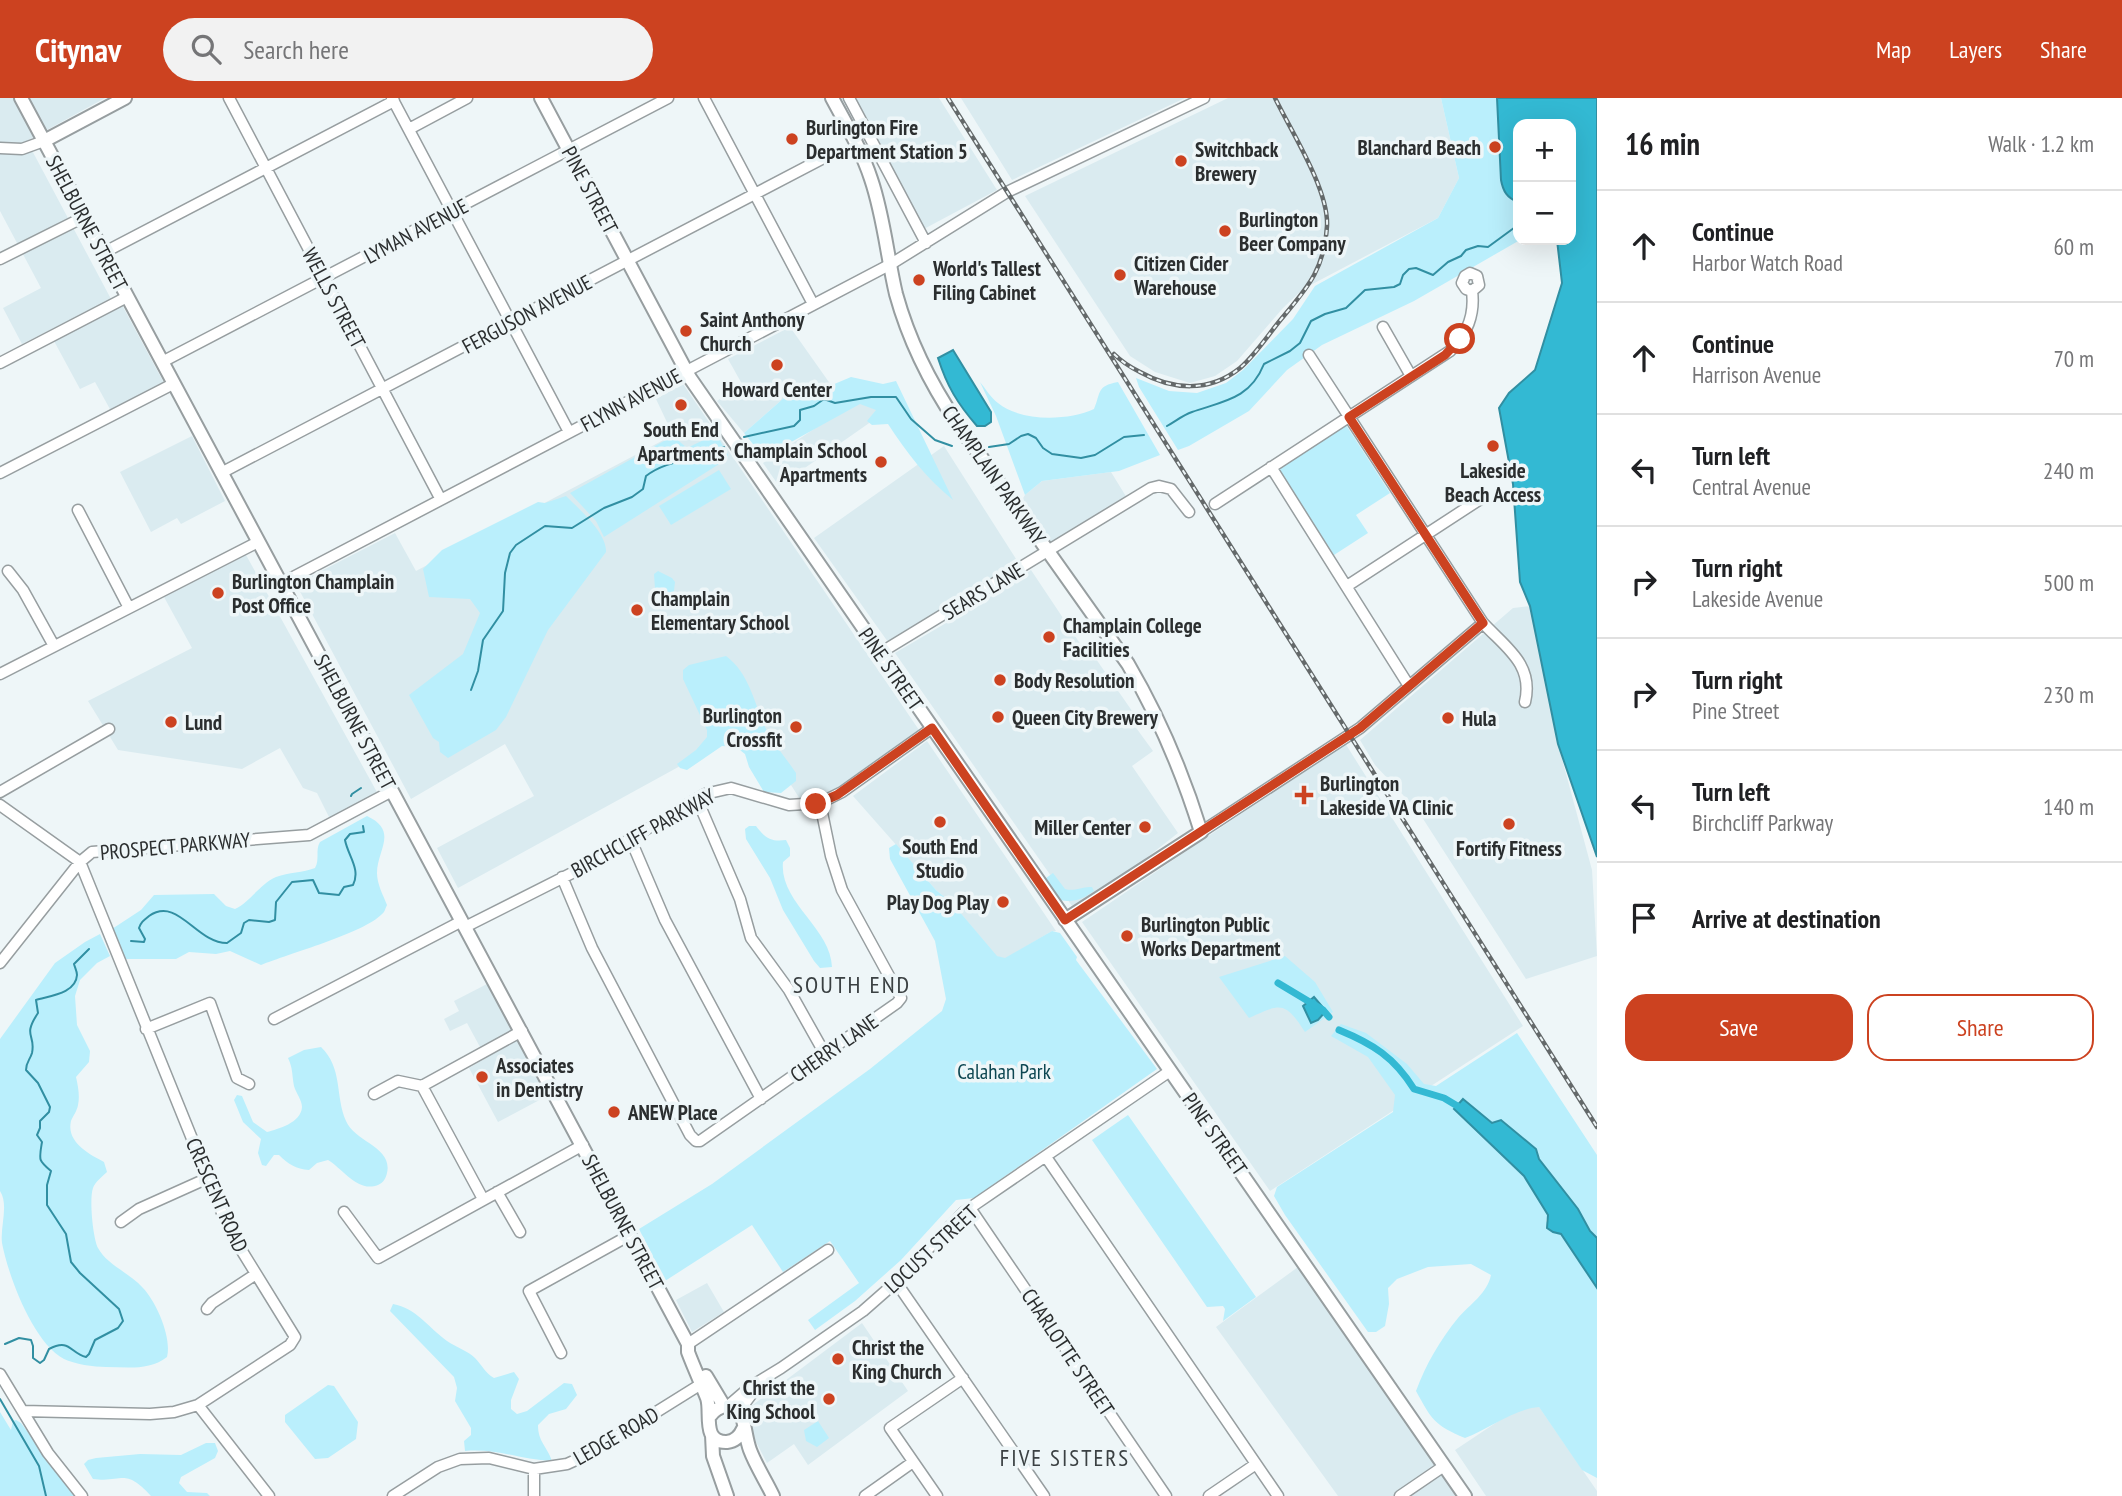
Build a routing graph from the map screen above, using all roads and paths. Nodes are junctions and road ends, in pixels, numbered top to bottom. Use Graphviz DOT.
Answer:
graph roads {
  1 [pos="21,98"];
  2 [pos="125,98"];
  3 [pos="229,98"];
  4 [pos="467,98"];
  5 [pos="541,98"];
  6 [pos="668,98"];
  7 [pos="704,98"];
  8 [pos="832,98"];
  9 [pos="849,98"];
  10 [pos="1204,98"];
  11 [pos="393,100"];
  12 [pos="409,129"];
  13 [pos="44,141"];
  14 [pos="0,148"];
  15 [pos="569,150"];
  16 [pos="833,153"];
  17 [pos="265,167"];
  18 [pos="755,194"];
  19 [pos="452,212"];
  20 [pos="84,217"];
  21 [pos="926,243"];
  22 [pos="103,253"];
  23 [pos="0,259"];
  24 [pos="627,261"];
  25 [pos="891,264"];
  26 [pos="324,279"];
  27 [pos="1472,291"];
  28 [pos="127,297"];
  29 [pos="813,304"];
  30 [pos="511,323"];
  31 [pos="1383,327"];
  32 [pos="1309,355"];
  33 [pos="162,362"];
  34 [pos="0,363"];
  35 [pos="685,371"];
  36 [pos="1411,376"];
  37 [pos="173,384"];
  38 [pos="383,390"];
  39 [pos="1349,417"];
  40 [pos="569,432"];
  41 [pos="1271,467"];
  42 [pos="0,473"];
  43 [pos="221,473"];
  44 [pos="440,498"];
  45 [pos="1482,498"];
  46 [pos="1215,504"];
  47 [pos="79,510"];
  48 [pos="1189,512"];
  49 [pos="1424,536"];
  50 [pos="258,542"];
  51 [pos="1049,552"];
  52 [pos="8,571"];
  53 [pos="280,584"];
  54 [pos="1346,586"];
  55 [pos="129,608"];
  56 [pos="1483,623"];
  57 [pos="54,646"];
  58 [pos="880,653"];
  59 [pos="0,674"];
  60 [pos="1409,686"];
  61 [pos="1525,702"];
  62 [pos="932,728"];
  63 [pos="109,729"];
  64 [pos="392,791"];
  65 [pos="0,792"];
  66 [pos="697,799"];
  67 [pos="820,803"];
  68 [pos="0,805"];
  69 [pos="1201,832"];
  70 [pos="630,838"];
  71 [pos="80,862"];
  72 [pos="562,877"];
  73 [pos="1065,920"];
  74 [pos="464,924"];
  75 [pos="0,964"];
  76 [pos="274,1019"];
  77 [pos="146,1029"];
  78 [pos="522,1031"];
  79 [pos="825,1054"];
  80 [pos="1170,1071"];
  81 [pos="249,1084"];
  82 [pos="422,1086"];
  83 [pos="374,1094"];
  84 [pos="761,1099"];
  85 [pos="583,1145"];
  86 [pos="1046,1157"];
  87 [pos="208,1178"];
  88 [pos="497,1192"];
  89 [pos="483,1199"];
  90 [pos="970,1209"];
  91 [pos="344,1212"];
  92 [pos="121,1222"];
  93 [pos="520,1232"];
  94 [pos="630,1235"];
  95 [pos="828,1250"];
  96 [pos="256,1274"];
  97 [pos="896,1282"];
  98 [pos="207,1309"];
  99 [pos="688,1346"];
  100 [pos="561,1353"];
  101 [pos="0,1374"];
  102 [pos="963,1377"];
  103 [pos="704,1381"];
  104 [pos="762,1381"];
  105 [pos="707,1397"];
  106 [pos="681,1398"];
  107 [pos="198,1405"];
  108 [pos="726,1406"];
  109 [pos="23,1412"];
  110 [pos="740,1414"];
  111 [pos="710,1416"];
  112 [pos="743,1429"];
  113 [pos="712,1435"];
  114 [pos="729,1441"];
  115 [pos="751,1453"];
  116 [pos="914,1462"];
  117 [pos="717,1464"];
  118 [pos="1256,1464"];
  119 [pos="1444,1466"];
  120 [pos="534,1469"];
  121 [pos="82,1496"];
  122 [pos="269,1496"];
  123 [pos="393,1496"];
  124 [pos="534,1496"];
  125 [pos="727,1496"];
  126 [pos="773,1496"];
  127 [pos="865,1496"];
  128 [pos="937,1496"];
  129 [pos="1044,1496"];
  130 [pos="1166,1496"];
  131 [pos="1209,1496"];
  132 [pos="1278,1496"];
  133 [pos="1400,1496"];
  134 [pos="1465,1496"];
  1 -- 13 [label="main road, SHELBURNE STREET"];
  2 -- 13 [label="main road"];
  3 -- 17 [label="street, WELLS STREET"];
  4 -- 12 [label="street"];
  5 -- 15 [label="main road, PINE STREET"];
  6 -- 15 [label="street, LYMAN AVENUE"];
  7 -- 18 [label="street"];
  8 -- 25 [label="main road, CHAMPLAIN PARKWAY"];
  9 -- 21 [label="street"];
  10 -- 21 [label="street, FLYNN AVENUE"];
  11 -- 12 [label="street"];
  11 -- 17 [label="street"];
  12 -- 19 [label="street"];
  13 -- 14 [label="street"];
  13 -- 20 [label="main road, SHELBURNE STREET"];
  15 -- 19 [label="street, LYMAN AVENUE"];
  15 -- 24 [label="main road, PINE STREET"];
  16 -- 18 [label="street, FERGUSON AVENUE"];
  17 -- 22 [label="street"];
  17 -- 26 [label="street, WELLS STREET"];
  18 -- 24 [label="street, FERGUSON AVENUE"];
  18 -- 29 [label="street"];
  19 -- 26 [label="street, LYMAN AVENUE"];
  19 -- 30 [label="street"];
  20 -- 22 [label="main road, SHELBURNE STREET"];
  20 -- 23 [label="street"];
  21 -- 25 [label="street, FLYNN AVENUE"];
  22 -- 28 [label="main road, SHELBURNE STREET"];
  24 -- 30 [label="street, FERGUSON AVENUE"];
  24 -- 35 [label="main road, PINE STREET"];
  25 -- 29 [label="street, FLYNN AVENUE"];
  25 -- 51 [label="main road, CHAMPLAIN PARKWAY"];
  26 -- 33 [label="street, LYMAN AVENUE"];
  26 -- 38 [label="street, WELLS STREET"];
  27 -- 36 [label="street"];
  28 -- 33 [label="main road, SHELBURNE STREET"];
  28 -- 34 [label="street"];
  29 -- 35 [label="street, FLYNN AVENUE"];
  30 -- 38 [label="street, FERGUSON AVENUE"];
  30 -- 40 [label="street"];
  31 -- 36 [label="street"];
  32 -- 39 [label="street"];
  33 -- 37 [label="main road, SHELBURNE STREET"];
  35 -- 40 [label="street, FLYNN AVENUE"];
  35 -- 58 [label="main road, PINE STREET"];
  36 -- 39 [label="street"];
  37 -- 42 [label="street"];
  37 -- 43 [label="main road, SHELBURNE STREET"];
  38 -- 43 [label="street, FERGUSON AVENUE"];
  38 -- 44 [label="street, WELLS STREET"];
  39 -- 41 [label="street"];
  39 -- 49 [label="street"];
  40 -- 44 [label="street, FLYNN AVENUE"];
  41 -- 46 [label="street"];
  41 -- 54 [label="street"];
  43 -- 50 [label="main road, SHELBURNE STREET"];
  44 -- 53 [label="street, FLYNN AVENUE"];
  45 -- 49 [label="street"];
  47 -- 55 [label="street"];
  48 -- 51 [label="street, SEARS LANE"];
  49 -- 54 [label="street"];
  49 -- 56 [label="street"];
  50 -- 53 [label="main road, SHELBURNE STREET"];
  50 -- 55 [label="street"];
  51 -- 58 [label="street, SEARS LANE"];
  51 -- 69 [label="main road, CHAMPLAIN PARKWAY"];
  52 -- 57 [label="street"];
  53 -- 64 [label="main road, SHELBURNE STREET"];
  54 -- 60 [label="street"];
  55 -- 57 [label="street"];
  56 -- 60 [label="street"];
  56 -- 61 [label="street"];
  57 -- 59 [label="street"];
  58 -- 62 [label="main road, PINE STREET"];
  60 -- 69 [label="street"];
  62 -- 67 [label="street, BIRCHCLIFF PARKWAY"];
  62 -- 73 [label="main road, PINE STREET"];
  63 -- 65 [label="street"];
  64 -- 71 [label="street, PROSPECT PARKWAY"];
  64 -- 74 [label="main road, SHELBURNE STREET"];
  66 -- 67 [label="street, BIRCHCLIFF PARKWAY"];
  66 -- 70 [label="street, BIRCHCLIFF PARKWAY"];
  66 -- 79 [label="street"];
  67 -- 79 [label="street, CHERRY LANE"];
  68 -- 71 [label="street"];
  69 -- 73 [label="main road"];
  70 -- 72 [label="street, BIRCHCLIFF PARKWAY"];
  70 -- 84 [label="street"];
  71 -- 75 [label="street, PROSPECT PARKWAY"];
  71 -- 77 [label="street, CRESCENT ROAD"];
  72 -- 74 [label="street, BIRCHCLIFF PARKWAY"];
  72 -- 84 [label="street, CHERRY LANE"];
  73 -- 80 [label="main road, PINE STREET"];
  74 -- 76 [label="street, BIRCHCLIFF PARKWAY"];
  74 -- 78 [label="main road, SHELBURNE STREET"];
  77 -- 81 [label="street"];
  77 -- 87 [label="street, CRESCENT ROAD"];
  78 -- 82 [label="street"];
  78 -- 85 [label="main road, SHELBURNE STREET"];
  79 -- 84 [label="street, CHERRY LANE"];
  80 -- 86 [label="street, LOCUST STREET"];
  80 -- 119 [label="main road, PINE STREET"];
  82 -- 83 [label="street"];
  82 -- 89 [label="street"];
  85 -- 88 [label="street"];
  85 -- 94 [label="main road, SHELBURNE STREET"];
  86 -- 90 [label="street, LOCUST STREET"];
  86 -- 118 [label="street"];
  87 -- 92 [label="street"];
  87 -- 96 [label="street, CRESCENT ROAD"];
  88 -- 89 [label="street"];
  88 -- 93 [label="street"];
  89 -- 91 [label="street"];
  90 -- 97 [label="street, LOCUST STREET"];
  90 -- 130 [label="street, CHARLOTTE STREET"];
  94 -- 99 [label="main road, SHELBURNE STREET"];
  94 -- 100 [label="street"];
  95 -- 99 [label="street"];
  96 -- 98 [label="street"];
  96 -- 107 [label="street, CRESCENT ROAD"];
  97 -- 102 [label="street"];
  97 -- 104 [label="street, LOCUST STREET"];
  99 -- 103 [label="main road, SHELBURNE STREET"];
  101 -- 109 [label="street"];
  102 -- 116 [label="street"];
  102 -- 129 [label="street"];
  103 -- 105 [label="main road, SHELBURNE STREET"];
  103 -- 106 [label="street, LEDGE ROAD"];
  103 -- 108 [label="main road, SHELBURNE STREET"];
  104 -- 108 [label="street, LOCUST STREET"];
  104 -- 110 [label="street, LOCUST STREET"];
  105 -- 106 [label="street, LEDGE ROAD"];
  105 -- 111 [label="main road, SHELBURNE STREET"];
  106 -- 120 [label="street, LEDGE ROAD"];
  107 -- 109 [label="street, CRESCENT ROAD"];
  107 -- 122 [label="street"];
  108 -- 110 [label="main road, SHELBURNE STREET"];
  108 -- 111 [label="main road"];
  109 -- 121 [label="street"];
  110 -- 112 [label="main road"];
  111 -- 113 [label="main road, SHELBURNE STREET"];
  112 -- 114 [label="main road"];
  112 -- 115 [label="main road"];
  113 -- 114 [label="main road"];
  113 -- 117 [label="main road, SHELBURNE STREET"];
  114 -- 115 [label="main road"];
  114 -- 117 [label="main road"];
  115 -- 126 [label="main road"];
  116 -- 127 [label="street"];
  116 -- 128 [label="street"];
  117 -- 125 [label="main road, SHELBURNE STREET"];
  118 -- 131 [label="street"];
  118 -- 132 [label="street"];
  119 -- 133 [label="street"];
  119 -- 134 [label="main road, PINE STREET"];
  120 -- 123 [label="street, LEDGE ROAD"];
  120 -- 124 [label="street"];
}
